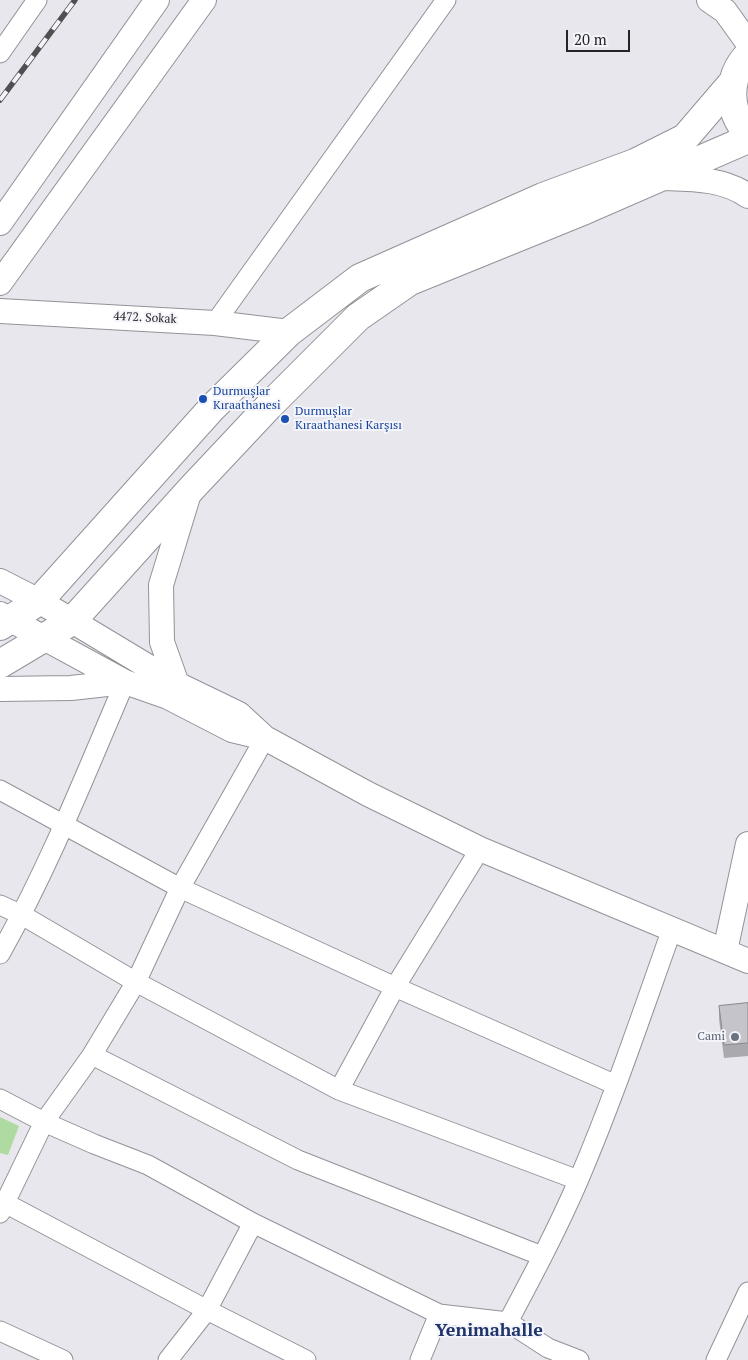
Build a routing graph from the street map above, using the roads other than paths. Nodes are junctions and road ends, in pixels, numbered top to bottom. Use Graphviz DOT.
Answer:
graph roads {
  1 [pos="37,0"];
  2 [pos="157,0"];
  3 [pos="204,0"];
  4 [pos="446,0"];
  5 [pos="708,0"];
  6 [pos="748,43"];
  7 [pos="0,53"];
  8 [pos="748,55"];
  9 [pos="733,82"];
  10 [pos="748,133"];
  11 [pos="748,139"];
  12 [pos="661,178"];
  13 [pos="748,196"];
  14 [pos="0,223"];
  15 [pos="0,283"];
  16 [pos="0,311"];
  17 [pos="215,323"];
  18 [pos="289,332"];
  19 [pos="191,489"];
  20 [pos="0,580"];
  21 [pos="39,601"];
  22 [pos="4,620"];
  23 [pos="72,621"];
  24 [pos="44,638"];
  25 [pos="0,664"];
  26 [pos="125,682"];
  27 [pos="177,684"];
  28 [pos="0,689"];
  29 [pos="265,738"];
  30 [pos="0,790"];
  31 [pos="64,824"];
  32 [pos="748,844"];
  33 [pos="480,849"];
  34 [pos="180,888"];
  35 [pos="0,905"];
  36 [pos="22,915"];
  37 [pos="672,930"];
  38 [pos="725,951"];
  39 [pos="0,954"];
  40 [pos="748,960"];
  41 [pos="136,982"];
  42 [pos="395,987"];
  43 [pos="92,1055"];
  44 [pos="616,1085"];
  45 [pos="339,1090"];
  46 [pos="0,1099"];
  47 [pos="44,1122"];
  48 [pos="578,1180"];
  49 [pos="4,1197"];
  50 [pos="253,1223"];
  51 [pos="542,1256"];
  52 [pos="748,1292"];
  53 [pos="207,1310"];
  54 [pos="439,1314"];
  55 [pos="508,1322"];
  56 [pos="0,1331"];
  57 [pos="545,1354"];
  58 [pos="63,1360"];
  59 [pos="168,1360"];
  60 [pos="306,1360"];
  61 [pos="420,1360"];
  62 [pos="579,1360"];
  63 [pos="716,1360"];
  1 -- 7 [label="street"];
  2 -- 14 [label="street"];
  3 -- 15 [label="street"];
  4 -- 17 [label="street"];
  5 -- 6 [label="street"];
  8 -- 9 [label="main road"];
  9 -- 10 [label="main road"];
  9 -- 18 [label="main road"];
  11 -- 12 [label="main road"];
  12 -- 13 [label="street"];
  12 -- 19 [label="main road"];
  16 -- 17 [label="street, 4472. Sokak"];
  17 -- 18 [label="street, 4472. Sokak"];
  18 -- 21 [label="main road"];
  19 -- 23 [label="main road"];
  19 -- 27 [label="street"];
  20 -- 21 [label="street"];
  21 -- 22 [label="main road"];
  21 -- 23 [label="street"];
  22 -- 24 [label="street"];
  23 -- 24 [label="main road"];
  23 -- 27 [label="street"];
  24 -- 25 [label="main road"];
  24 -- 26 [label="street"];
  26 -- 28 [label="street"];
  26 -- 29 [label="street"];
  26 -- 31 [label="street"];
  27 -- 29 [label="street"];
  29 -- 33 [label="street"];
  29 -- 34 [label="street"];
  30 -- 31 [label="street"];
  31 -- 34 [label="street"];
  31 -- 36 [label="street"];
  32 -- 38 [label="street"];
  33 -- 37 [label="street"];
  33 -- 42 [label="street"];
  34 -- 41 [label="street"];
  34 -- 42 [label="street"];
  35 -- 36 [label="street"];
  36 -- 39 [label="street"];
  36 -- 41 [label="street"];
  37 -- 38 [label="street"];
  37 -- 44 [label="street"];
  38 -- 40 [label="street"];
  41 -- 43 [label="street"];
  41 -- 45 [label="street"];
  42 -- 44 [label="street"];
  42 -- 45 [label="street"];
  43 -- 47 [label="street"];
  43 -- 51 [label="street"];
  44 -- 48 [label="street"];
  45 -- 48 [label="street"];
  46 -- 47 [label="street"];
  47 -- 49 [label="street"];
  47 -- 50 [label="street"];
  48 -- 51 [label="street"];
  49 -- 53 [label="street"];
  50 -- 53 [label="street"];
  50 -- 54 [label="street"];
  51 -- 55 [label="street"];
  52 -- 63 [label="street"];
  53 -- 59 [label="street"];
  53 -- 60 [label="street"];
  54 -- 55 [label="street"];
  54 -- 61 [label="street"];
  55 -- 57 [label="street"];
  56 -- 58 [label="street"];
  57 -- 62 [label="street"];
}
